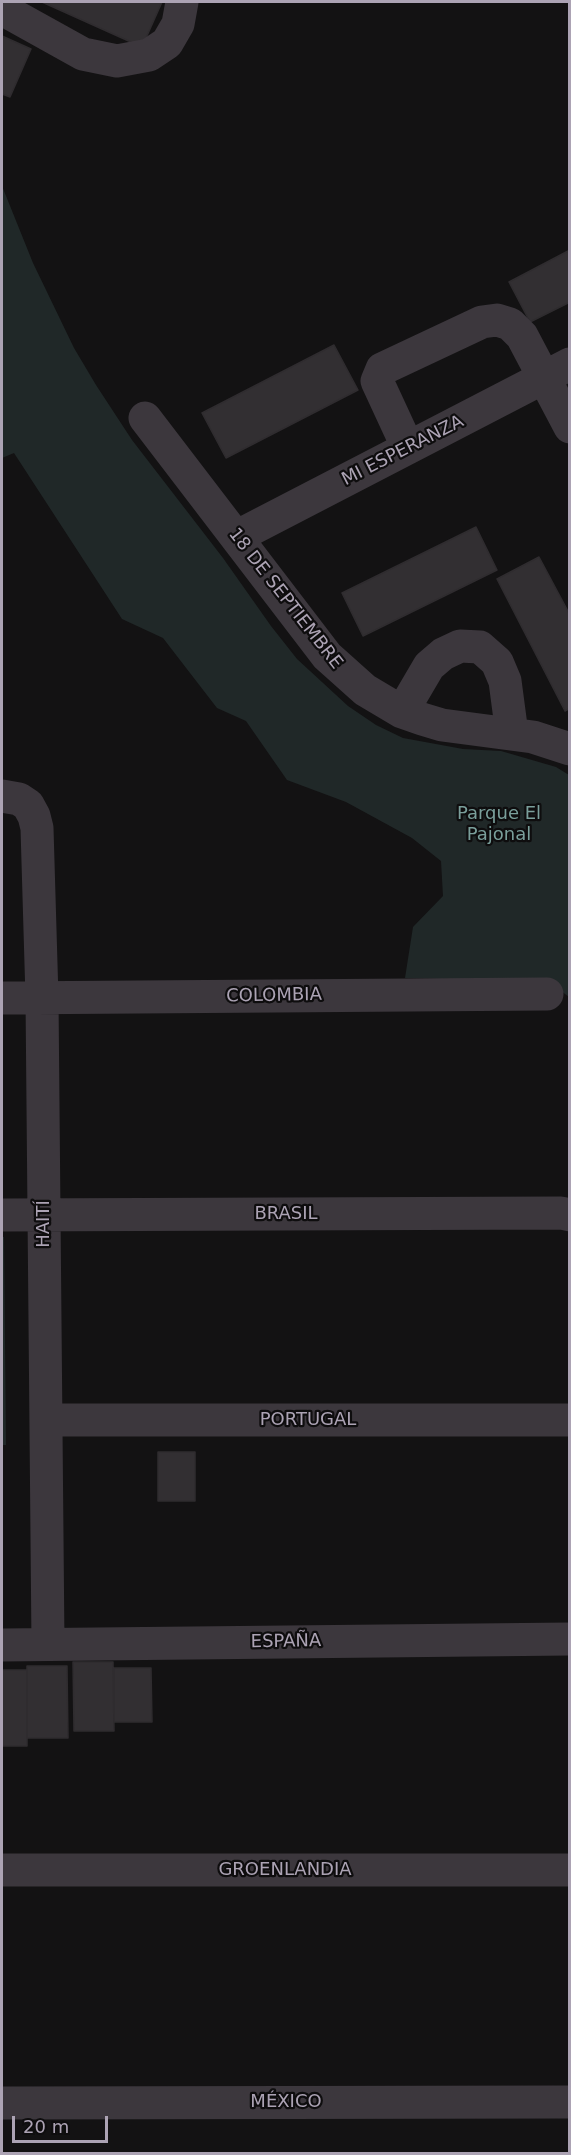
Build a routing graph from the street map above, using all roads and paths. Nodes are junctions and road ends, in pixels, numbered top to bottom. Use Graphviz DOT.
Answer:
graph roads {
  1 [pos="182,2"];
  2 [pos="16,10"];
  3 [pos="557,371"];
  4 [pos="145,418"];
  5 [pos="570,427"];
  6 [pos="408,448"];
  7 [pos="236,537"];
  8 [pos="402,712"];
  9 [pos="512,734"];
  10 [pos="570,749"];
  11 [pos="15,801"];
  12 [pos="548,994"];
  13 [pos="2,998"];
  14 [pos="42,998"];
  15 [pos="2,1215"];
  16 [pos="44,1215"];
  17 [pos="570,1215"];
  18 [pos="46,1420"];
  19 [pos="570,1420"];
  20 [pos="570,1639"];
  21 [pos="48,1644"];
  22 [pos="2,1645"];
  23 [pos="2,1870"];
  24 [pos="570,1870"];
  25 [pos="570,2102"];
  26 [pos="2,2103"];
  1 -- 2 [label="street"];
  3 -- 5 [label="street"];
  3 -- 6 [label="street, MI ESPERANZA"];
  3 -- 6 [label="street"];
  4 -- 7 [label="street, 18 DE SEPTIEMBRE"];
  6 -- 7 [label="street, MI ESPERANZA"];
  7 -- 8 [label="street, 18 DE SEPTIEMBRE"];
  8 -- 9 [label="street, 18 DE SEPTIEMBRE"];
  8 -- 9 [label="street"];
  9 -- 10 [label="street, 18 DE SEPTIEMBRE"];
  11 -- 14 [label="street, HAITÍ"];
  12 -- 14 [label="street, COLOMBIA"];
  13 -- 14 [label="street, COLOMBIA"];
  14 -- 16 [label="street, HAITÍ"];
  15 -- 16 [label="street, BRASIL"];
  16 -- 17 [label="street, BRASIL"];
  16 -- 18 [label="street, HAITÍ"];
  18 -- 19 [label="street, PORTUGAL"];
  18 -- 21 [label="street, HAITÍ"];
  20 -- 21 [label="street, ESPAÑA"];
  21 -- 22 [label="street, ESPAÑA"];
  23 -- 24 [label="street, GROENLANDIA"];
  25 -- 26 [label="street, MÉXICO"];
}
